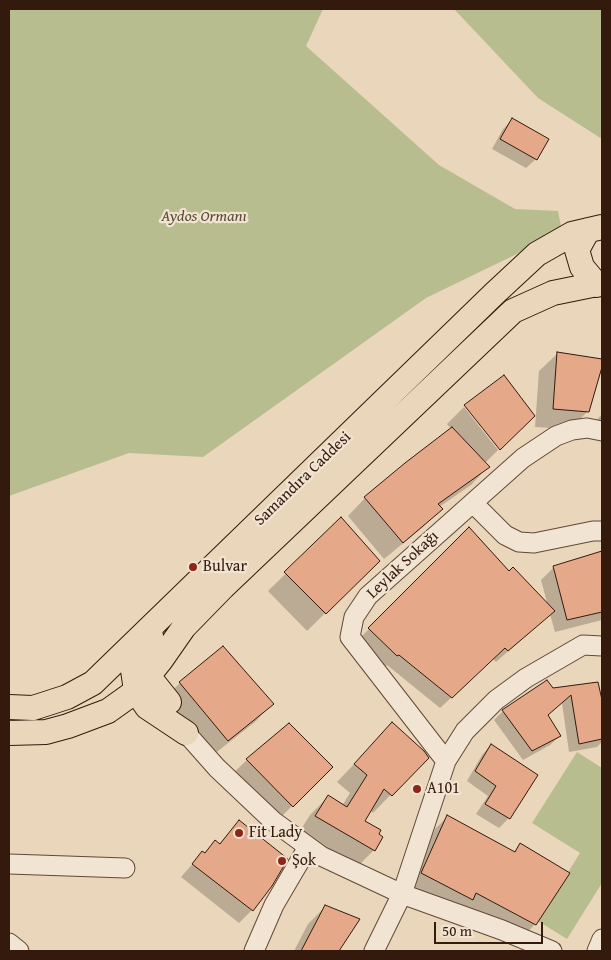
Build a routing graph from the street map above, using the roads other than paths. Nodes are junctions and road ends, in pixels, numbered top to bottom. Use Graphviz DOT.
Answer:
graph roads {
  1 [pos="595,228"];
  2 [pos="601,285"];
  3 [pos="602,431"];
  4 [pos="473,503"];
  5 [pos="602,531"];
  6 [pos="184,594"];
  7 [pos="602,646"];
  8 [pos="93,683"];
  9 [pos="149,684"];
  10 [pos="9,707"];
  11 [pos="9,733"];
  12 [pos="186,733"];
  13 [pos="446,761"];
  14 [pos="308,847"];
  15 [pos="9,864"];
  16 [pos="125,868"];
  17 [pos="402,894"];
  18 [pos="602,939"];
  19 [pos="9,943"];
  20 [pos="20,951"];
  21 [pos="254,951"];
  22 [pos="374,951"];
  23 [pos="552,951"];
  24 [pos="597,951"];
  1 -- 2 [label="main road, Samandıra Caddesi"];
  1 -- 6 [label="main road, Samandıra Caddesi"];
  2 -- 9 [label="main road, Samandıra Caddesi"];
  3 -- 4 [label="street, Leylak Sokağı"];
  4 -- 5 [label="street"];
  4 -- 13 [label="street, Leylak Sokağı"];
  6 -- 8 [label="main road, Samandıra Caddesi"];
  6 -- 9 [label="main road"];
  7 -- 13 [label="street"];
  8 -- 9 [label="main road"];
  8 -- 10 [label="main road, Samandıra Caddesi"];
  9 -- 11 [label="main road, Samandıra Caddesi"];
  9 -- 12 [label="main road"];
  12 -- 14 [label="street"];
  13 -- 17 [label="street"];
  14 -- 17 [label="street"];
  14 -- 21 [label="street"];
  15 -- 16 [label="street"];
  17 -- 22 [label="street"];
  17 -- 23 [label="street"];
  18 -- 24 [label="street"];
  19 -- 20 [label="street"];
}
